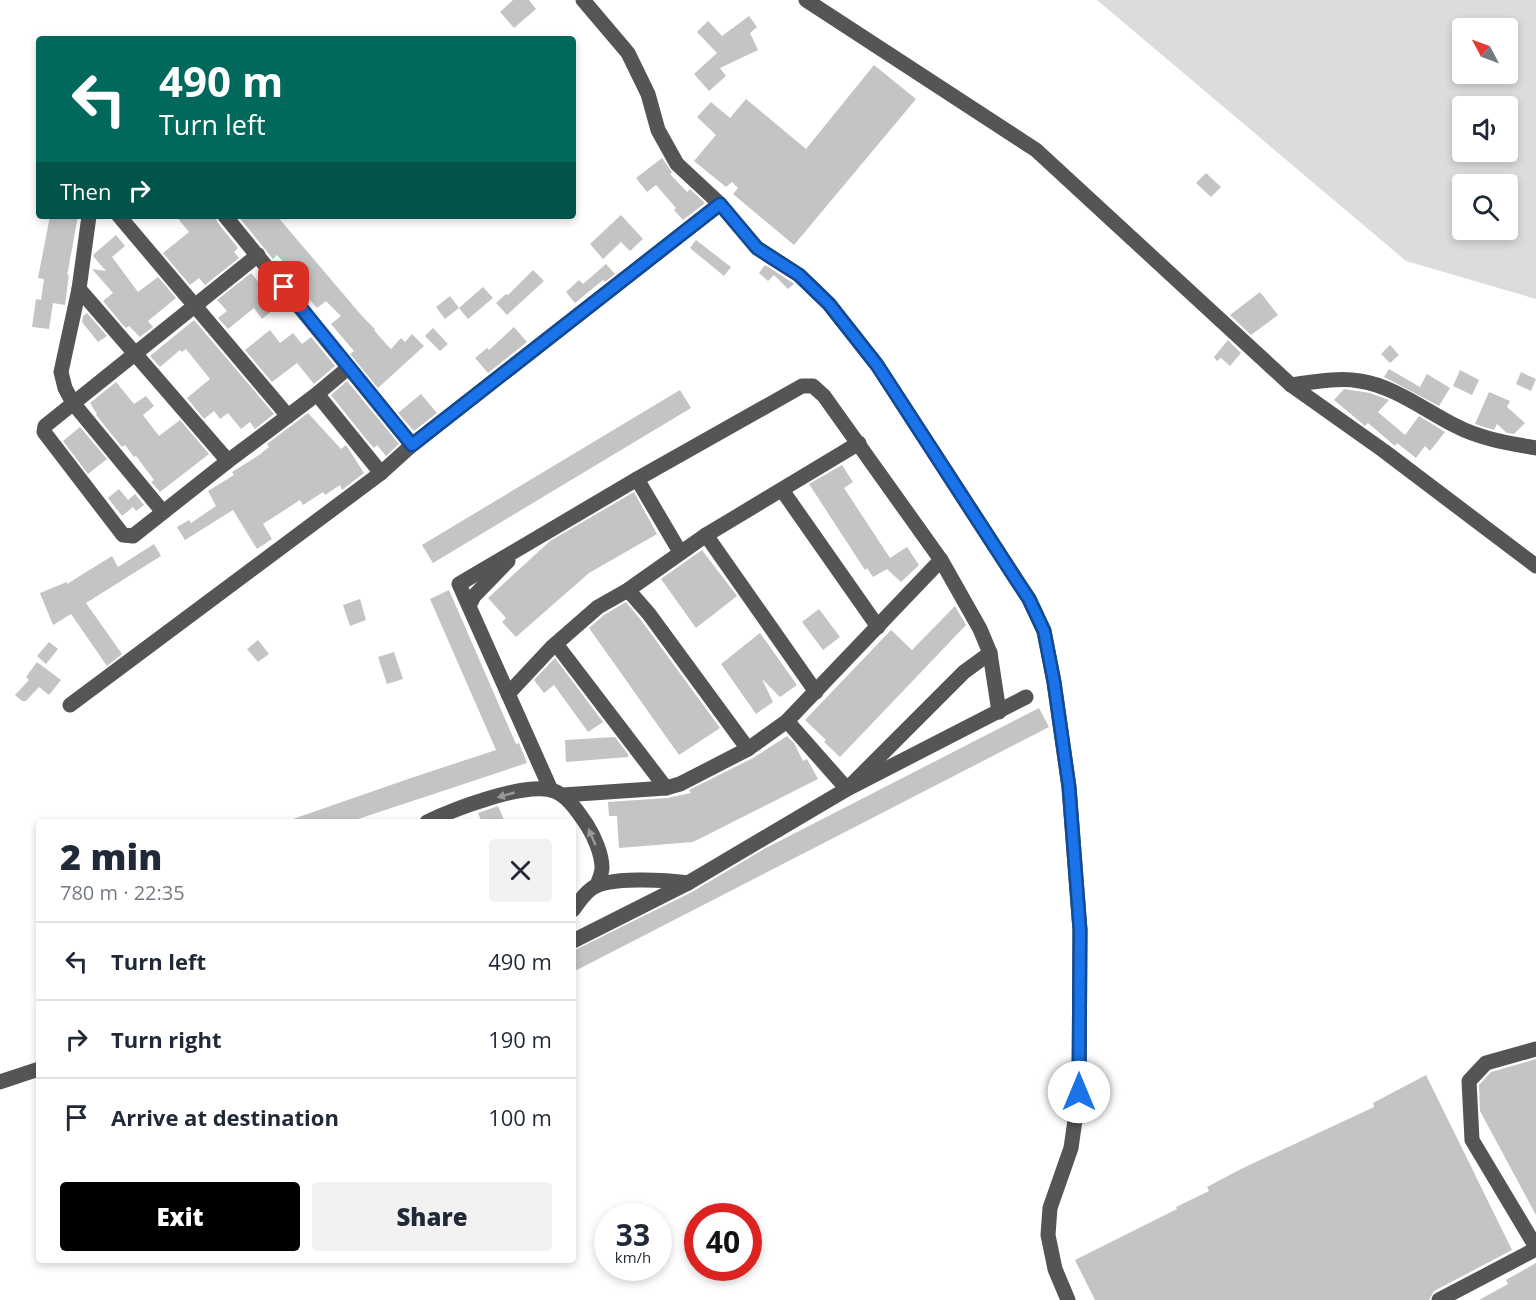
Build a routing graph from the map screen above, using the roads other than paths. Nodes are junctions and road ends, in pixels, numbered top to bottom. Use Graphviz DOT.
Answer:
graph roads {
  1 [pos="583,0"];
  2 [pos="806,0"];
  3 [pos="720,204"];
  4 [pos="89,219"];
  5 [pos="122,219"];
  6 [pos="228,219"];
  7 [pos="258,255"];
  8 [pos="79,289"];
  9 [pos="196,305"];
  10 [pos="134,354"];
  11 [pos="348,368"];
  12 [pos="1291,385"];
  13 [pos="317,394"];
  14 [pos="73,404"];
  15 [pos="288,416"];
  16 [pos="859,443"];
  17 [pos="412,445"];
  18 [pos="1536,448"];
  19 [pos="228,461"];
  20 [pos="381,473"];
  21 [pos="637,479"];
  22 [pos="782,490"];
  23 [pos="163,512"];
  24 [pos="706,535"];
  25 [pos="680,552"];
  26 [pos="941,560"];
  27 [pos="1536,566"];
  28 [pos="628,590"];
  29 [pos="878,627"];
  30 [pos="556,644"];
  31 [pos="990,653"];
  32 [pos="816,692"];
  33 [pos="508,694"];
  34 [pos="1026,698"];
  35 [pos="70,705"];
  36 [pos="999,712"];
  37 [pos="787,721"];
  38 [pos="748,749"];
  39 [pos="666,788"];
  40 [pos="847,789"];
  41 [pos="557,793"];
  42 [pos="449,817"];
  43 [pos="688,883"];
  44 [pos="597,885"];
  45 [pos="576,906"];
  46 [pos="576,939"];
  47 [pos="1536,1049"];
  48 [pos="36,1070"];
  49 [pos="0,1082"];
  50 [pos="1536,1248"];
  51 [pos="1068,1300"];
  52 [pos="1439,1300"];
  1 -- 3 [label="street"];
  2 -- 12 [label="street"];
  3 -- 17 [label="street"];
  3 -- 51 [label="street"];
  4 -- 8 [label="street"];
  5 -- 9 [label="street"];
  6 -- 7 [label="street"];
  7 -- 9 [label="street"];
  7 -- 11 [label="street"];
  8 -- 10 [label="street"];
  8 -- 14 [label="street"];
  9 -- 10 [label="street"];
  9 -- 15 [label="street"];
  10 -- 14 [label="street"];
  10 -- 19 [label="street"];
  11 -- 13 [label="street"];
  11 -- 17 [label="street"];
  12 -- 18 [label="street"];
  12 -- 27 [label="street"];
  13 -- 15 [label="street"];
  13 -- 20 [label="street"];
  14 -- 23 [label="street"];
  14 -- 23 [label="street"];
  15 -- 19 [label="street"];
  16 -- 21 [label="street"];
  16 -- 22 [label="street"];
  16 -- 26 [label="street"];
  17 -- 20 [label="street"];
  19 -- 23 [label="street"];
  20 -- 35 [label="street"];
  21 -- 25 [label="street"];
  21 -- 33 [label="street"];
  22 -- 24 [label="street"];
  22 -- 29 [label="street"];
  24 -- 25 [label="street"];
  24 -- 32 [label="street"];
  25 -- 28 [label="street"];
  26 -- 29 [label="street"];
  26 -- 31 [label="street"];
  28 -- 30 [label="street"];
  28 -- 38 [label="street"];
  29 -- 32 [label="street"];
  30 -- 33 [label="street"];
  30 -- 39 [label="street"];
  31 -- 36 [label="street"];
  31 -- 40 [label="street"];
  32 -- 37 [label="street"];
  33 -- 41 [label="street"];
  34 -- 36 [label="street"];
  36 -- 40 [label="street"];
  37 -- 38 [label="street"];
  37 -- 40 [label="street"];
  38 -- 39 [label="street"];
  39 -- 41 [label="street"];
  40 -- 43 [label="street"];
  41 -- 42 [label="street, one-way"];
  44 -- 41 [label="street, one-way"];
  43 -- 44 [label="street"];
  43 -- 46 [label="street"];
  44 -- 45 [label="street"];
  47 -- 50 [label="street"];
  48 -- 49 [label="street"];
  50 -- 52 [label="street"];
}
